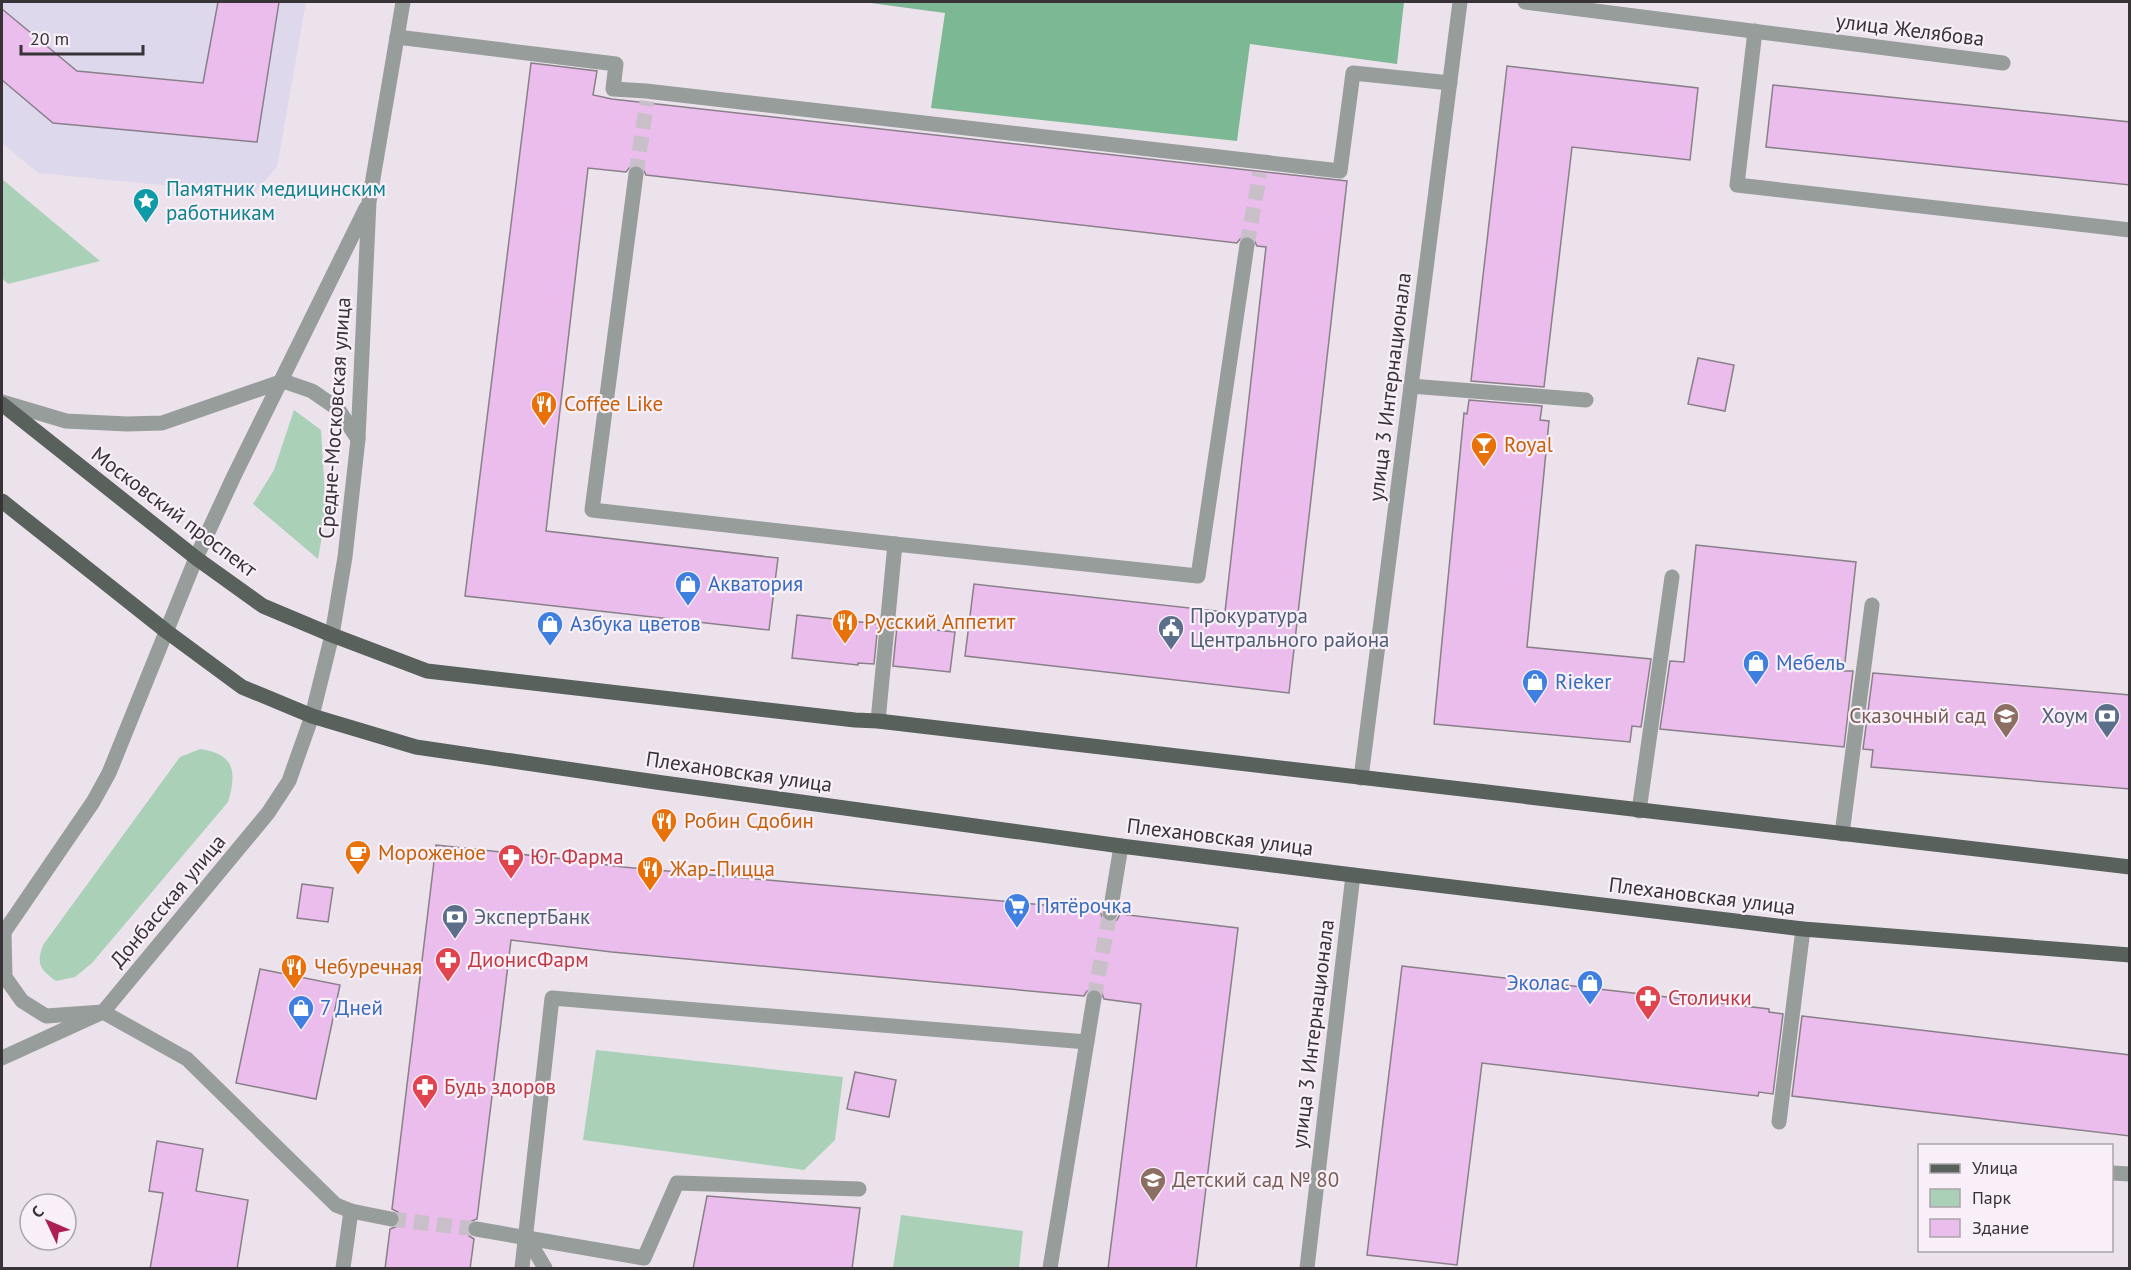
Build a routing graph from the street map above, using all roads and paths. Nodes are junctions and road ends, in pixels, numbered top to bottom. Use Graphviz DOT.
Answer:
graph roads {
  1 [pos="403,2"];
  2 [pos="1460,2"];
  3 [pos="1525,2"];
  4 [pos="1755,31"];
  5 [pos="397,37"];
  6 [pos="2003,63"];
  7 [pos="1450,83"];
  8 [pos="636,174"];
  9 [pos="369,202"];
  10 [pos="2130,230"];
  11 [pos="1247,245"];
  12 [pos="283,381"];
  13 [pos="1412,386"];
  14 [pos="1586,400"];
  15 [pos="2,403"];
  16 [pos="358,439"];
  17 [pos="2,501"];
  18 [pos="895,544"];
  19 [pos="196,558"];
  20 [pos="1672,577"];
  21 [pos="1872,605"];
  22 [pos="166,631"];
  23 [pos="332,635"];
  24 [pos="312,716"];
  25 [pos="878,721"];
  26 [pos="1361,778"];
  27 [pos="1639,810"];
  28 [pos="1842,834"];
  29 [pos="1121,846"];
  30 [pos="2130,867"];
  31 [pos="1353,875"];
  32 [pos="1110,913"];
  33 [pos="1803,929"];
  34 [pos="3,933"];
  35 [pos="2130,954"];
  36 [pos="1094,998"];
  37 [pos="103,1012"];
  38 [pos="1087,1042"];
  39 [pos="2,1058"];
  40 [pos="1779,1122"];
  41 [pos="2113,1173"];
  42 [pos="2130,1174"];
  43 [pos="859,1189"];
  44 [pos="351,1211"];
  45 [pos="391,1219"];
  46 [pos="476,1229"];
  47 [pos="526,1236"];
  48 [pos="344,1269"];
  49 [pos="522,1269"];
  50 [pos="545,1269"];
  51 [pos="1050,1269"];
  52 [pos="1306,1269"];
  1 -- 5 [label="street, Средне-Московская улица"];
  2 -- 7 [label="street, улица 3 Интернационала"];
  3 -- 4 [label="street, улица Желябова"];
  4 -- 6 [label="street, улица Желябова"];
  4 -- 10 [label="street"];
  5 -- 7 [label="street"];
  5 -- 9 [label="street, Средне-Московская улица"];
  7 -- 13 [label="street, улица 3 Интернационала"];
  8 -- 18 [label="street"];
  9 -- 12 [label="street, Средне-Московская улица"];
  9 -- 16 [label="street, Средне-Московская улица"];
  11 -- 18 [label="street"];
  12 -- 15 [label="street"];
  12 -- 16 [label="street"];
  12 -- 19 [label="street, Средне-Московская улица"];
  13 -- 14 [label="street"];
  13 -- 26 [label="street, улица 3 Интернационала"];
  15 -- 19 [label="main road, Московский проспект"];
  16 -- 23 [label="street, Средне-Московская улица"];
  17 -- 22 [label="main road"];
  18 -- 25 [label="street"];
  19 -- 22 [label="street, Средне-Московская улица"];
  19 -- 23 [label="main road, Московский проспект"];
  20 -- 27 [label="street"];
  21 -- 28 [label="street"];
  22 -- 24 [label="main road"];
  22 -- 34 [label="street"];
  23 -- 24 [label="street, Средне-Московская улица"];
  23 -- 25 [label="main road"];
  24 -- 29 [label="main road, Плехановская улица"];
  24 -- 37 [label="street, Донбасская улица"];
  25 -- 26 [label="main road"];
  26 -- 27 [label="main road"];
  27 -- 28 [label="main road"];
  28 -- 30 [label="main road"];
  29 -- 31 [label="main road, Плехановская улица"];
  29 -- 32 [label="street"];
  31 -- 33 [label="main road, Плехановская улица"];
  31 -- 52 [label="street, улица 3 Интернационала"];
  33 -- 35 [label="main road, Плехановская улица"];
  33 -- 40 [label="street"];
  34 -- 37 [label="street"];
  36 -- 38 [label="street"];
  37 -- 39 [label="street, Донбасская улица"];
  37 -- 44 [label="street"];
  38 -- 47 [label="street"];
  38 -- 51 [label="street"];
  41 -- 42 [label="street"];
  43 -- 47 [label="street"];
  44 -- 45 [label="street"];
  44 -- 48 [label="street"];
  46 -- 47 [label="street"];
  47 -- 49 [label="street"];
  47 -- 50 [label="street"];
}
